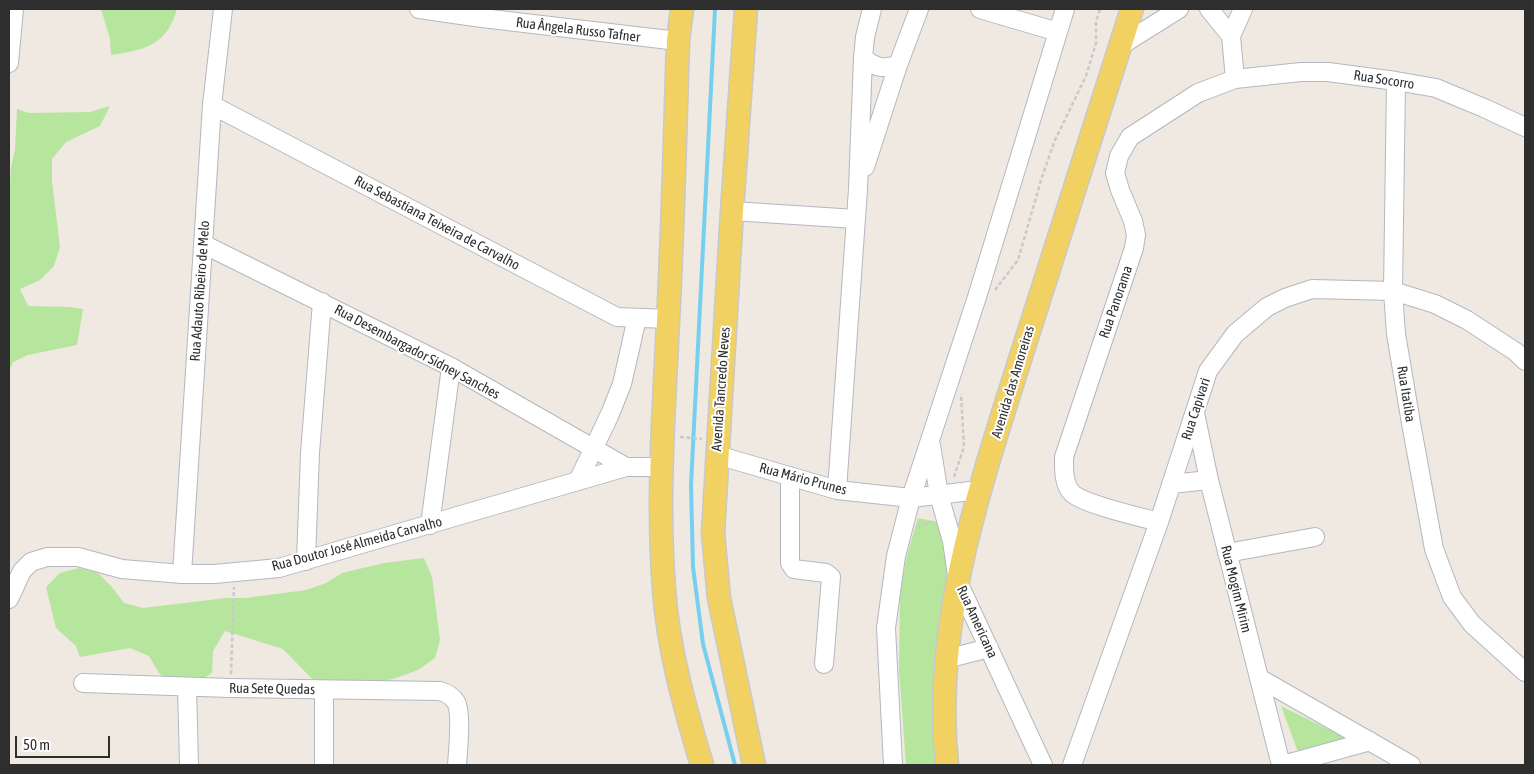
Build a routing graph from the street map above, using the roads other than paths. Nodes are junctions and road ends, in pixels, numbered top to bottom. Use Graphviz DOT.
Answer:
graph roads {
  1 [pos="14,9"];
  2 [pos="223,9"];
  3 [pos="419,9"];
  4 [pos="682,9"];
  5 [pos="746,9"];
  6 [pos="872,9"];
  7 [pos="919,9"];
  8 [pos="980,9"];
  9 [pos="1065,9"];
  10 [pos="1132,9"];
  11 [pos="1179,9"];
  12 [pos="1209,9"];
  13 [pos="1243,9"];
  14 [pos="1058,32"];
  15 [pos="1231,36"];
  16 [pos="678,41"];
  17 [pos="1120,46"];
  18 [pos="863,58"];
  19 [pos="9,63"];
  20 [pos="898,65"];
  21 [pos="1235,79"];
  22 [pos="1396,81"];
  23 [pos="212,105"];
  24 [pos="1525,127"];
  25 [pos="858,189"];
  26 [pos="732,211"];
  27 [pos="856,219"];
  28 [pos="203,244"];
  29 [pos="1393,291"];
  30 [pos="322,302"];
  31 [pos="637,318"];
  32 [pos="668,319"];
  33 [pos="1525,361"];
  34 [pos="451,367"];
  35 [pos="1195,412"];
  36 [pos="930,442"];
  37 [pos="713,447"];
  38 [pos="594,448"];
  39 [pos="626,466"];
  40 [pos="662,467"];
  41 [pos="790,476"];
  42 [pos="1209,480"];
  43 [pos="578,481"];
  44 [pos="1171,484"];
  45 [pos="837,490"];
  46 [pos="980,490"];
  47 [pos="939,495"];
  48 [pos="911,498"];
  49 [pos="1159,522"];
  50 [pos="430,525"];
  51 [pos="1315,537"];
  52 [pos="1227,553"];
  53 [pos="306,561"];
  54 [pos="182,574"];
  55 [pos="958,582"];
  56 [pos="9,599"];
  57 [pos="989,648"];
  58 [pos="946,659"];
  59 [pos="824,664"];
  60 [pos="1525,672"];
  61 [pos="1259,678"];
  62 [pos="83,683"];
  63 [pos="187,687"];
  64 [pos="324,690"];
  65 [pos="1370,741"];
  66 [pos="189,765"];
  67 [pos="324,765"];
  68 [pos="457,765"];
  69 [pos="702,765"];
  70 [pos="754,765"];
  71 [pos="893,765"];
  72 [pos="947,765"];
  73 [pos="1042,765"];
  74 [pos="1072,765"];
  75 [pos="1282,765"];
  76 [pos="1411,765"];
  1 -- 19 [label="street"];
  2 -- 23 [label="street, Rua Adauto Ribeiro de Melo"];
  3 -- 16 [label="street, Rua Ângela Russo Tafner"];
  4 -- 16 [label="main road"];
  5 -- 26 [label="main road, Avenida Tancredo Neves"];
  6 -- 18 [label="street"];
  7 -- 20 [label="street"];
  8 -- 14 [label="street"];
  9 -- 14 [label="street"];
  10 -- 17 [label="main road, Avenida das Amoreiras"];
  11 -- 17 [label="street"];
  12 -- 15 [label="street"];
  13 -- 15 [label="street"];
  14 -- 36 [label="street"];
  15 -- 21 [label="street"];
  16 -- 32 [label="main road"];
  17 -- 46 [label="main road, Avenida das Amoreiras"];
  18 -- 20 [label="street"];
  18 -- 25 [label="street"];
  20 -- 25 [label="street"];
  21 -- 22 [label="street, Rua Socorro"];
  21 -- 49 [label="street, Rua Panorama"];
  22 -- 24 [label="street, Rua Socorro"];
  22 -- 29 [label="street, Rua Itatiba"];
  23 -- 28 [label="street, Rua Adauto Ribeiro de Melo"];
  23 -- 31 [label="street, Rua Sebastiana Teixeira de Carvalho"];
  25 -- 27 [label="street"];
  26 -- 27 [label="street"];
  26 -- 37 [label="main road, Avenida Tancredo Neves"];
  27 -- 45 [label="street"];
  28 -- 30 [label="street, Rua Desembargador Sidney Sanches"];
  28 -- 54 [label="street, Rua Adauto Ribeiro de Melo"];
  29 -- 33 [label="street, Rua Capivari"];
  29 -- 35 [label="street, Rua Capivari"];
  29 -- 60 [label="street, Rua Itatiba"];
  30 -- 34 [label="street, Rua Desembargador Sidney Sanches"];
  30 -- 53 [label="street"];
  31 -- 32 [label="street, Rua Sebastiana Teixeira de Carvalho"];
  31 -- 38 [label="street"];
  32 -- 40 [label="main road"];
  34 -- 38 [label="street, Rua Desembargador Sidney Sanches"];
  34 -- 50 [label="street"];
  35 -- 42 [label="street, Rua Mogim Mirim"];
  35 -- 44 [label="street, Rua Capivari"];
  36 -- 47 [label="street, Rua Americana"];
  36 -- 48 [label="street"];
  37 -- 41 [label="street, Rua Mário Prunes"];
  37 -- 70 [label="main road, Avenida Tancredo Neves"];
  38 -- 39 [label="street, Rua Desembargador Sidney Sanches"];
  38 -- 43 [label="street"];
  39 -- 40 [label="street, Rua Doutor José Almeida Carvalho"];
  39 -- 43 [label="street, Rua Doutor José Almeida Carvalho"];
  40 -- 69 [label="main road"];
  41 -- 45 [label="street, Rua Mário Prunes"];
  41 -- 59 [label="street"];
  42 -- 44 [label="street"];
  42 -- 52 [label="street, Rua Mogim Mirim"];
  43 -- 50 [label="street, Rua Doutor José Almeida Carvalho"];
  44 -- 49 [label="street, Rua Capivari"];
  45 -- 48 [label="street, Rua Mário Prunes"];
  46 -- 47 [label="street, Rua Mário Prunes"];
  46 -- 55 [label="main road, Avenida das Amoreiras"];
  47 -- 48 [label="street, Rua Mário Prunes"];
  47 -- 55 [label="street, Rua Americana"];
  48 -- 71 [label="street"];
  49 -- 74 [label="street, Rua Capivari"];
  50 -- 53 [label="street, Rua Doutor José Almeida Carvalho"];
  51 -- 52 [label="street"];
  52 -- 61 [label="street, Rua Mogim Mirim"];
  53 -- 54 [label="street, Rua Doutor José Almeida Carvalho"];
  54 -- 56 [label="street, Rua Doutor José Almeida Carvalho"];
  55 -- 57 [label="street, Rua Americana"];
  55 -- 58 [label="main road, Avenida das Amoreiras"];
  57 -- 58 [label="street"];
  57 -- 73 [label="street, Rua Americana"];
  58 -- 72 [label="main road, Avenida das Amoreiras"];
  61 -- 65 [label="street"];
  61 -- 75 [label="street, Rua Mogim Mirim"];
  62 -- 63 [label="street, Rua Sete Quedas"];
  63 -- 64 [label="street, Rua Sete Quedas"];
  63 -- 66 [label="street"];
  64 -- 67 [label="street"];
  64 -- 68 [label="street, Rua Sete Quedas"];
  65 -- 75 [label="street"];
  65 -- 76 [label="street"];
}
